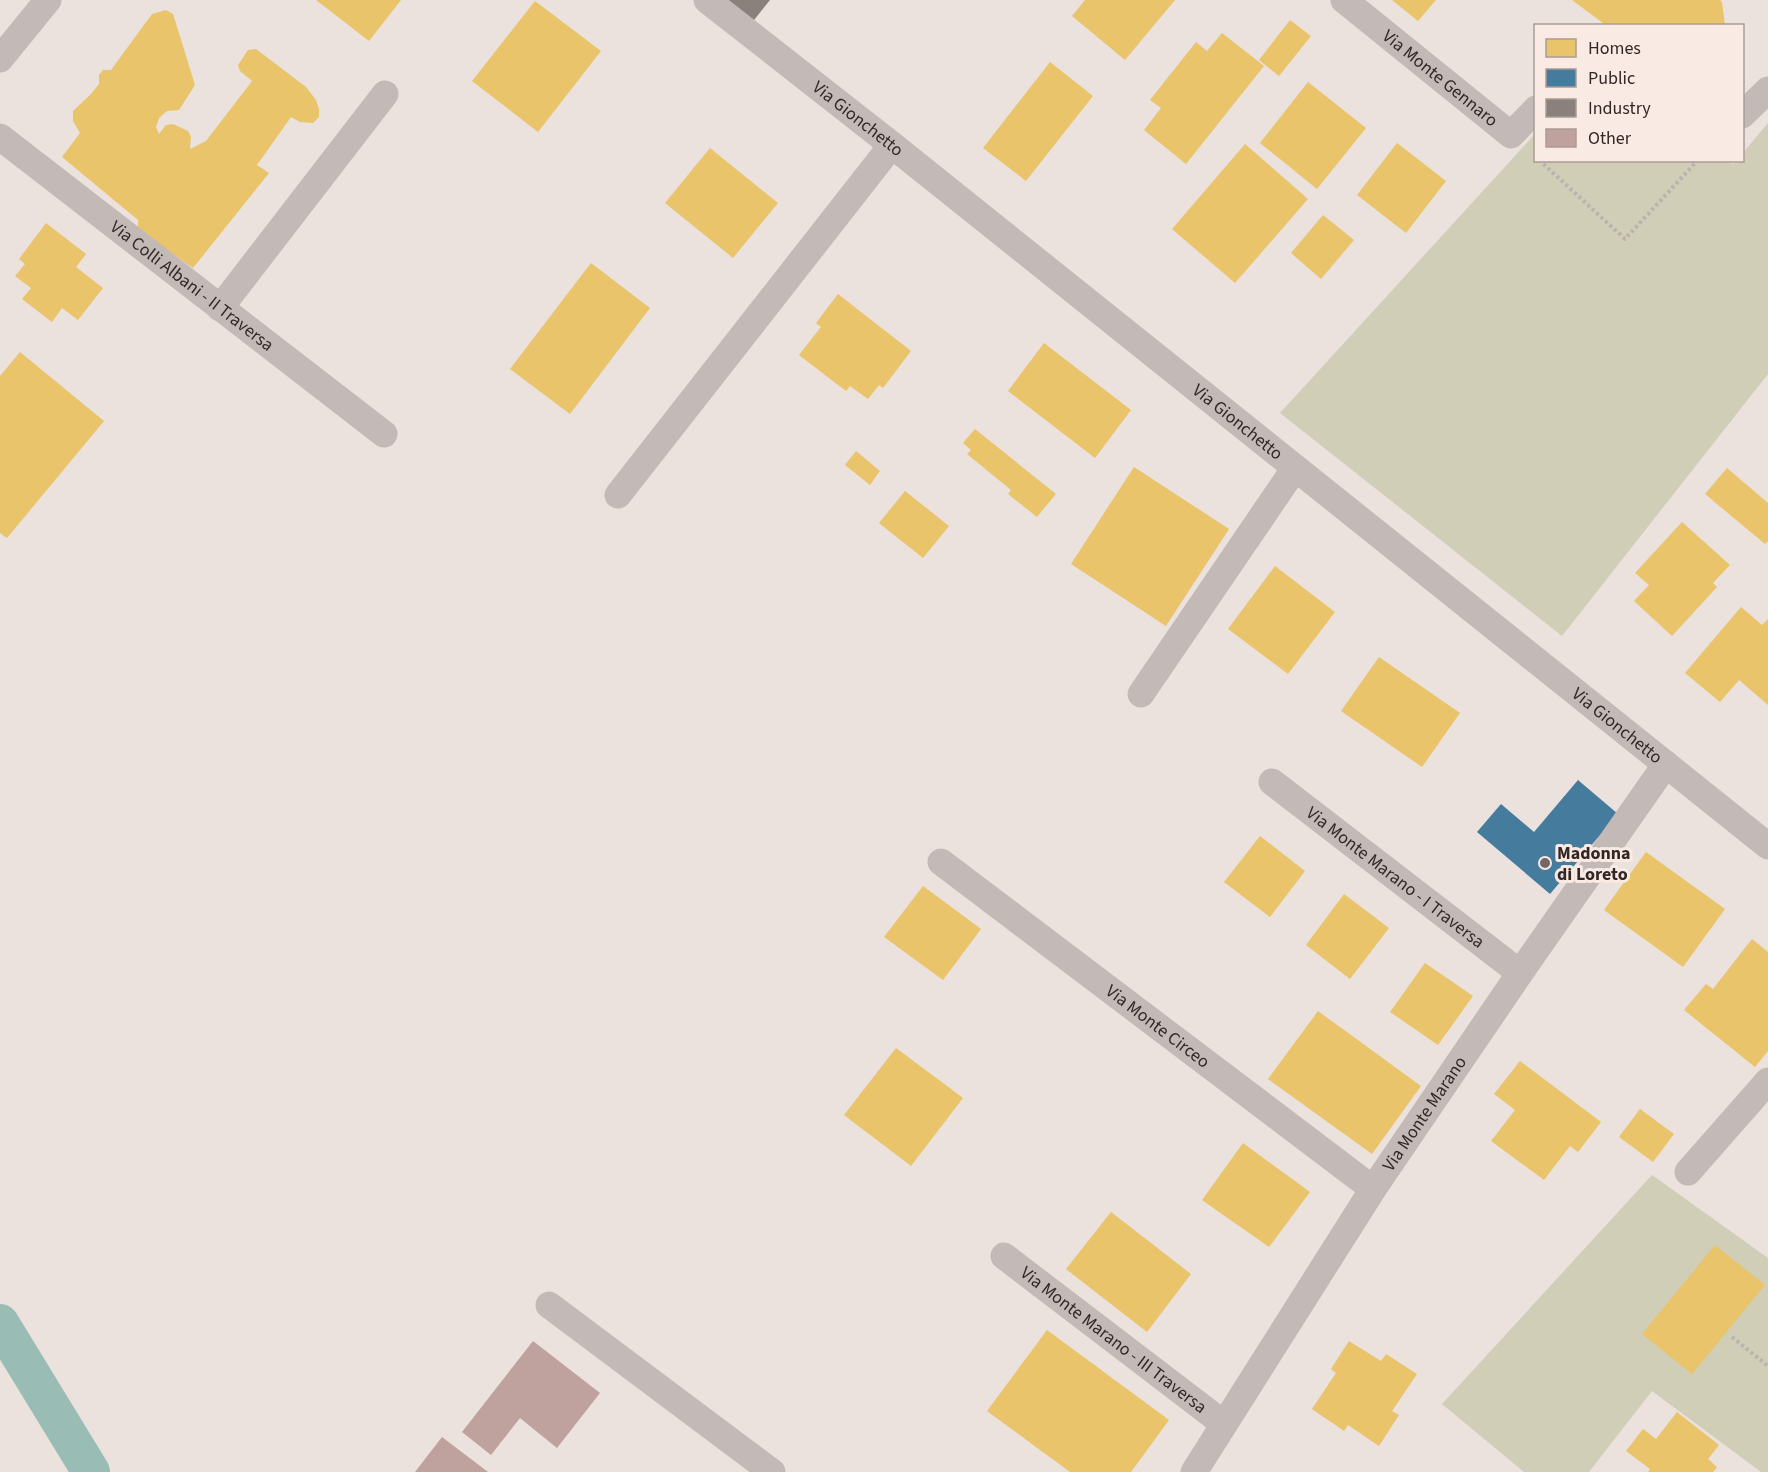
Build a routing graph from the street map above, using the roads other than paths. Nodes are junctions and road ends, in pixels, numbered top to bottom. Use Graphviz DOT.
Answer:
graph roads {
  1 [pos="48,0"];
  2 [pos="707,0"];
  3 [pos="1344,0"];
  4 [pos="0,59"];
  5 [pos="1768,90"];
  6 [pos="385,94"];
  7 [pos="1534,111"];
  8 [pos="1744,114"];
  9 [pos="0,138"];
  10 [pos="892,145"];
  11 [pos="220,308"];
  12 [pos="384,434"];
  13 [pos="1295,468"];
  14 [pos="618,495"];
  15 [pos="1141,694"];
  16 [pos="1666,764"];
  17 [pos="1272,782"];
  18 [pos="1768,846"];
  19 [pos="941,862"];
  20 [pos="1520,973"];
  21 [pos="1768,1081"];
  22 [pos="1688,1172"];
  23 [pos="1373,1189"];
  24 [pos="1004,1256"];
  25 [pos="549,1305"];
  26 [pos="1224,1424"];
  27 [pos="772,1472"];
  28 [pos="1194,1472"];
  1 -- 4 [label="street"];
  2 -- 10 [label="street, Via Gionchetto"];
  3 -- 7 [label="street, Via Monte Gennaro"];
  5 -- 8 [label="street"];
  6 -- 11 [label="street"];
  9 -- 11 [label="street, Via Colli Albani - II Traversa"];
  10 -- 13 [label="street, Via Gionchetto"];
  10 -- 14 [label="street"];
  11 -- 12 [label="street, Via Colli Albani - II Traversa"];
  13 -- 15 [label="street"];
  13 -- 16 [label="street, Via Gionchetto"];
  16 -- 18 [label="street, Via Gionchetto"];
  16 -- 20 [label="street, Via Monte Marano"];
  17 -- 20 [label="street, Via Monte Marano - I Traversa"];
  19 -- 23 [label="street, Via Monte Circeo"];
  20 -- 23 [label="street, Via Monte Marano"];
  21 -- 22 [label="street"];
  23 -- 26 [label="street, Via Monte Marano"];
  24 -- 26 [label="street, Via Monte Marano - III Traversa"];
  25 -- 27 [label="street"];
  26 -- 28 [label="street, Via Monte Marano"];
}
